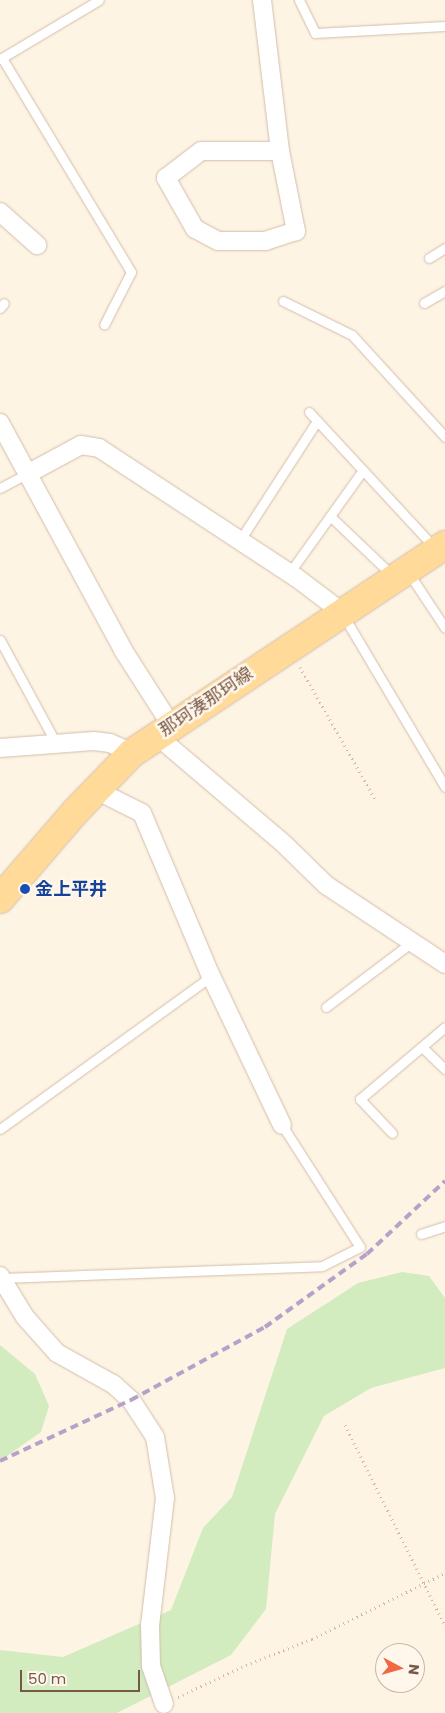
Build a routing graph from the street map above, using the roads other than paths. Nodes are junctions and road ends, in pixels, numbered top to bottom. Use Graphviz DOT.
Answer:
graph roads {
  1 [pos="99,0"];
  2 [pos="262,0"];
  3 [pos="299,0"];
  4 [pos="445,26"];
  5 [pos="1,59"];
  6 [pos="280,151"];
  7 [pos="0,212"];
  8 [pos="37,245"];
  9 [pos="445,248"];
  10 [pos="429,258"];
  11 [pos="445,291"];
  12 [pos="283,301"];
  13 [pos="424,303"];
  14 [pos="104,325"];
  15 [pos="309,412"];
  16 [pos="317,421"];
  17 [pos="0,423"];
  18 [pos="445,437"];
  19 [pos="363,470"];
  20 [pos="29,473"];
  21 [pos="0,488"];
  22 [pos="330,516"];
  23 [pos="240,540"];
  24 [pos="441,547"];
  25 [pos="290,572"];
  26 [pos="401,574"];
  27 [pos="342,612"];
  28 [pos="445,628"];
  29 [pos="0,640"];
  30 [pos="163,730"];
  31 [pos="56,743"];
  32 [pos="0,748"];
  33 [pos="132,753"];
  34 [pos="445,787"];
  35 [pos="96,790"];
  36 [pos="0,899"];
  37 [pos="412,942"];
  38 [pos="445,964"];
  39 [pos="211,976"];
  40 [pos="326,1007"];
  41 [pos="445,1027"];
  42 [pos="422,1047"];
  43 [pos="445,1069"];
  44 [pos="282,1125"];
  45 [pos="0,1129"];
  46 [pos="392,1133"];
  47 [pos="445,1226"];
  48 [pos="421,1234"];
  49 [pos="1,1277"];
  50 [pos="164,1704"];
  1 -- 5 [label="lane"];
  2 -- 6 [label="street"];
  3 -- 4 [label="lane"];
  5 -- 14 [label="lane"];
  6 -- 6 [label="street"];
  7 -- 8 [label="street"];
  9 -- 10 [label="lane"];
  11 -- 13 [label="lane"];
  12 -- 18 [label="lane"];
  15 -- 16 [label="lane"];
  16 -- 19 [label="lane"];
  16 -- 23 [label="lane"];
  17 -- 20 [label="street"];
  19 -- 22 [label="lane"];
  19 -- 24 [label="lane"];
  20 -- 21 [label="lane"];
  20 -- 23 [label="street"];
  20 -- 30 [label="street"];
  22 -- 25 [label="lane"];
  22 -- 26 [label="lane"];
  23 -- 25 [label="street"];
  24 -- 26 [label="main road, 那珂湊那珂線"];
  25 -- 27 [label="street"];
  26 -- 27 [label="main road, 那珂湊那珂線"];
  26 -- 28 [label="lane"];
  27 -- 30 [label="main road, 那珂湊那珂線"];
  27 -- 34 [label="lane"];
  29 -- 31 [label="lane"];
  30 -- 33 [label="main road, 那珂湊那珂線"];
  30 -- 37 [label="street"];
  31 -- 32 [label="street"];
  31 -- 33 [label="street"];
  33 -- 35 [label="main road, 那珂湊那珂線"];
  35 -- 36 [label="main road, 那珂湊那珂線"];
  35 -- 39 [label="street"];
  37 -- 38 [label="street"];
  37 -- 40 [label="lane"];
  39 -- 44 [label="street"];
  39 -- 45 [label="lane"];
  41 -- 42 [label="lane"];
  42 -- 43 [label="lane"];
  42 -- 46 [label="lane"];
  44 -- 49 [label="lane"];
  47 -- 48 [label="lane"];
  49 -- 50 [label="street"];
}
